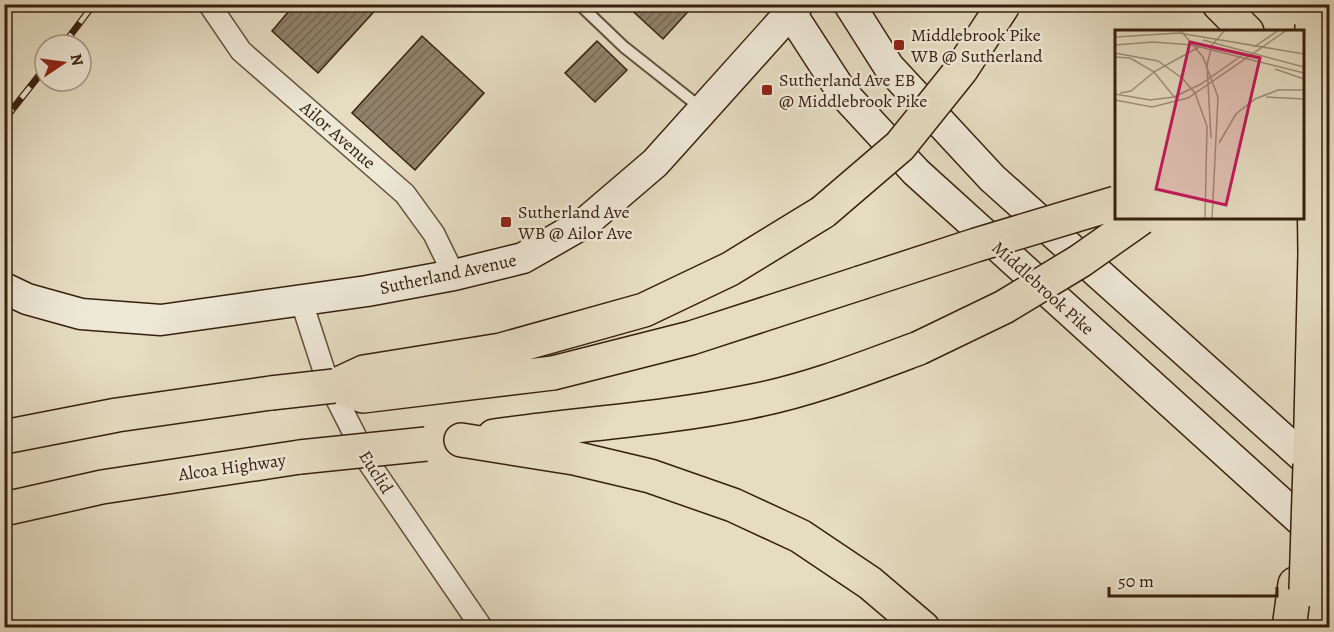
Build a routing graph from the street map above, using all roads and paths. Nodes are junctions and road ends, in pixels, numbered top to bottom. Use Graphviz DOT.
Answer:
graph roads {
  1 [pos="209,4"];
  2 [pos="579,4"];
  3 [pos="849,4"];
  4 [pos="1004,4"];
  5 [pos="1219,4"];
  6 [pos="791,8"];
  7 [pos="1317,20"];
  8 [pos="1244,30"];
  9 [pos="1304,59"];
  10 [pos="1304,82"];
  11 [pos="1329,100"];
  12 [pos="703,110"];
  13 [pos="1304,191"];
  14 [pos="1329,193"];
  15 [pos="1115,203"];
  16 [pos="1140,219"];
  17 [pos="454,275"];
  18 [pos="4,288"];
  19 [pos="301,300"];
  20 [pos="400,380"];
  21 [pos="13,435"];
  22 [pos="461,440"];
  23 [pos="1320,472"];
  24 [pos="4,509"];
  25 [pos="1329,547"];
  26 [pos="1300,587"];
  27 [pos="482,627"];
  28 [pos="922,627"];
  29 [pos="1289,627"];
  30 [pos="1305,627"];
  1 -- 17 [label="street, Ailor Avenue"];
  2 -- 12 [label="lane"];
  3 -- 23 [label="main road"];
  4 -- 20 [label="highway, bridge"];
  5 -- 8 [label="highway"];
  6 -- 12 [label="main road, Sutherland Avenue"];
  6 -- 25 [label="main road, Middlebrook Pike"];
  7 -- 9 [label="highway"];
  7 -- 23 [label="highway, bridge"];
  10 -- 11 [label="highway"];
  12 -- 17 [label="main road, Sutherland Avenue"];
  13 -- 14 [label="highway"];
  15 -- 20 [label="highway, bridge"];
  16 -- 22 [label="highway, bridge"];
  17 -- 19 [label="main road, Sutherland Avenue"];
  18 -- 19 [label="main road, Sutherland Avenue"];
  19 -- 27 [label="street, Euclid"];
  20 -- 21 [label="highway, bridge"];
  22 -- 24 [label="highway, Alcoa Highway, bridge"];
  22 -- 28 [label="highway"];
  23 -- 26 [label="highway, bridge"];
  26 -- 29 [label="highway"];
  26 -- 30 [label="highway"];
}
